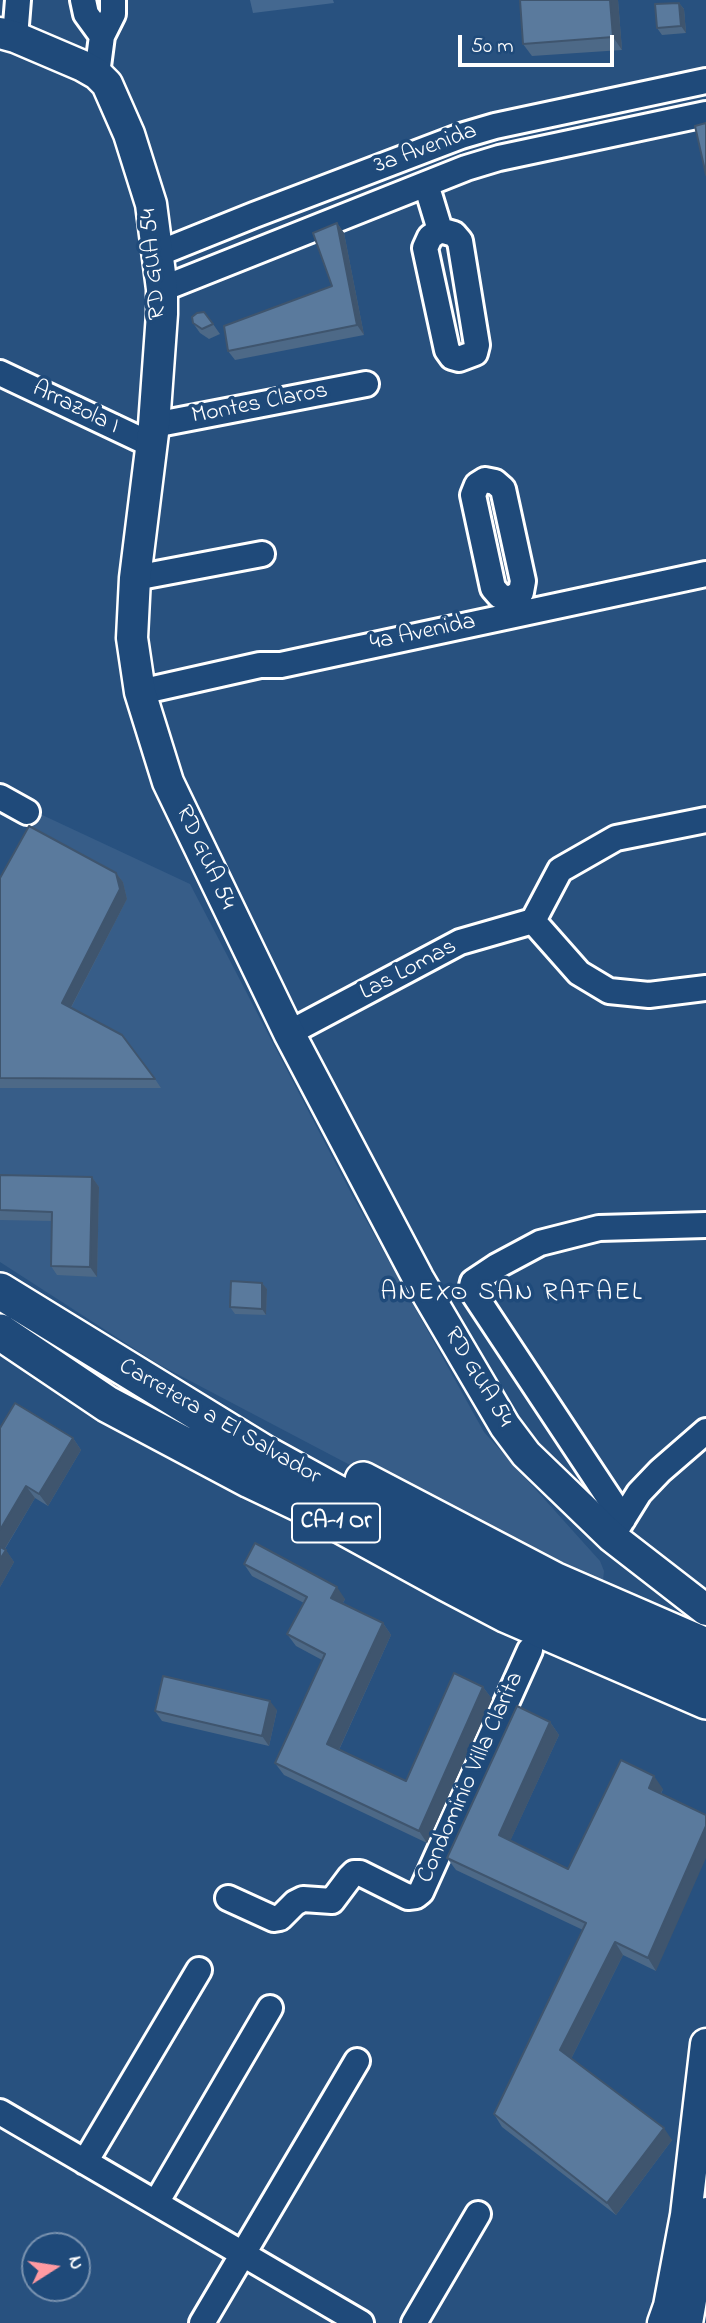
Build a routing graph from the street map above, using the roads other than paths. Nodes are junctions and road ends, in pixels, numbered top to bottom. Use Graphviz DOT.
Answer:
graph roads {
  1 [pos="18,0"];
  2 [pos="83,0"];
  3 [pos="113,0"];
  4 [pos="8,35"];
  5 [pos="102,36"];
  6 [pos="97,74"];
  7 [pos="706,80"];
  8 [pos="706,114"];
  9 [pos="426,184"];
  10 [pos="440,230"];
  11 [pos="157,254"];
  12 [pos="162,289"];
  13 [pos="0,373"];
  14 [pos="366,384"];
  15 [pos="152,435"];
  16 [pos="262,554"];
  17 [pos="706,574"];
  18 [pos="135,578"];
  19 [pos="281,664"];
  20 [pos="140,692"];
  21 [pos="174,796"];
  22 [pos="0,797"];
  23 [pos="27,812"];
  24 [pos="706,821"];
  25 [pos="533,921"];
  26 [pos="706,988"];
  27 [pos="289,1033"];
  28 [pos="706,1225"];
  29 [pos="0,1294"];
  30 [pos="13,1340"];
  31 [pos="126,1370"];
  32 [pos="107,1404"];
  33 [pos="706,1431"];
  34 [pos="617,1528"];
  35 [pos="697,1603"];
  36 [pos="706,1645"];
  37 [pos="530,1650"];
  38 [pos="706,1675"];
  39 [pos="706,1701"];
  40 [pos="706,1721"];
  41 [pos="228,1898"];
  42 [pos="199,1970"];
  43 [pos="270,2008"];
  44 [pos="706,2044"];
  45 [pos="357,2061"];
  46 [pos="0,2112"];
  47 [pos="85,2162"];
  48 [pos="156,2203"];
  49 [pos="706,2213"];
  50 [pos="478,2214"];
  51 [pos="241,2253"];
  52 [pos="202,2323"];
  53 [pos="361,2323"];
  54 [pos="414,2323"];
  55 [pos="663,2323"];
  56 [pos="687,2323"];
  1 -- 4 [label="street"];
  2 -- 5 [label="street"];
  3 -- 5 [label="street"];
  4 -- 6 [label="main road"];
  5 -- 6 [label="street"];
  6 -- 11 [label="main road, RD GUA 54"];
  7 -- 11 [label="street, 3a Avenida"];
  8 -- 9 [label="street, 3a Avenida"];
  9 -- 10 [label="street"];
  9 -- 12 [label="street, 3a Avenida"];
  11 -- 12 [label="main road, RD GUA 54"];
  12 -- 15 [label="main road, RD GUA 54"];
  13 -- 15 [label="street, Arrazola I"];
  14 -- 15 [label="street, Montes Claros"];
  15 -- 18 [label="main road, RD GUA 54"];
  16 -- 18 [label="street"];
  17 -- 19 [label="street, 4a Avenida"];
  18 -- 20 [label="main road, RD GUA 54"];
  19 -- 20 [label="street, 4a Avenida"];
  19 -- 21 [label="street"];
  20 -- 21 [label="main road, RD GUA 54"];
  21 -- 27 [label="main road, RD GUA 54"];
  22 -- 23 [label="street"];
  24 -- 25 [label="street"];
  25 -- 26 [label="street"];
  25 -- 27 [label="street, Las Lomas"];
  27 -- 34 [label="main road, RD GUA 54"];
  28 -- 34 [label="street"];
  29 -- 30 [label="highway"];
  29 -- 31 [label="highway, Carretera a El Salvador / CA-1 Or"];
  30 -- 32 [label="highway, Carretera a El Salvador / CA-1 Or"];
  31 -- 36 [label="highway"];
  31 -- 38 [label="highway, Carretera a El Salvador / CA-1 Or"];
  32 -- 37 [label="highway"];
  32 -- 39 [label="highway, Carretera a El Salvador / CA-1 Or"];
  33 -- 34 [label="street"];
  34 -- 35 [label="main road, RD GUA 54"];
  35 -- 36 [label="street"];
  37 -- 40 [label="highway"];
  37 -- 41 [label="street, Condominio Villa Clarita"];
  42 -- 47 [label="street"];
  43 -- 48 [label="street"];
  44 -- 55 [label="main road"];
  45 -- 51 [label="street"];
  46 -- 47 [label="street"];
  47 -- 48 [label="street"];
  48 -- 51 [label="street"];
  49 -- 56 [label="main road"];
  50 -- 54 [label="street"];
  51 -- 52 [label="street"];
  51 -- 53 [label="street"];
}
